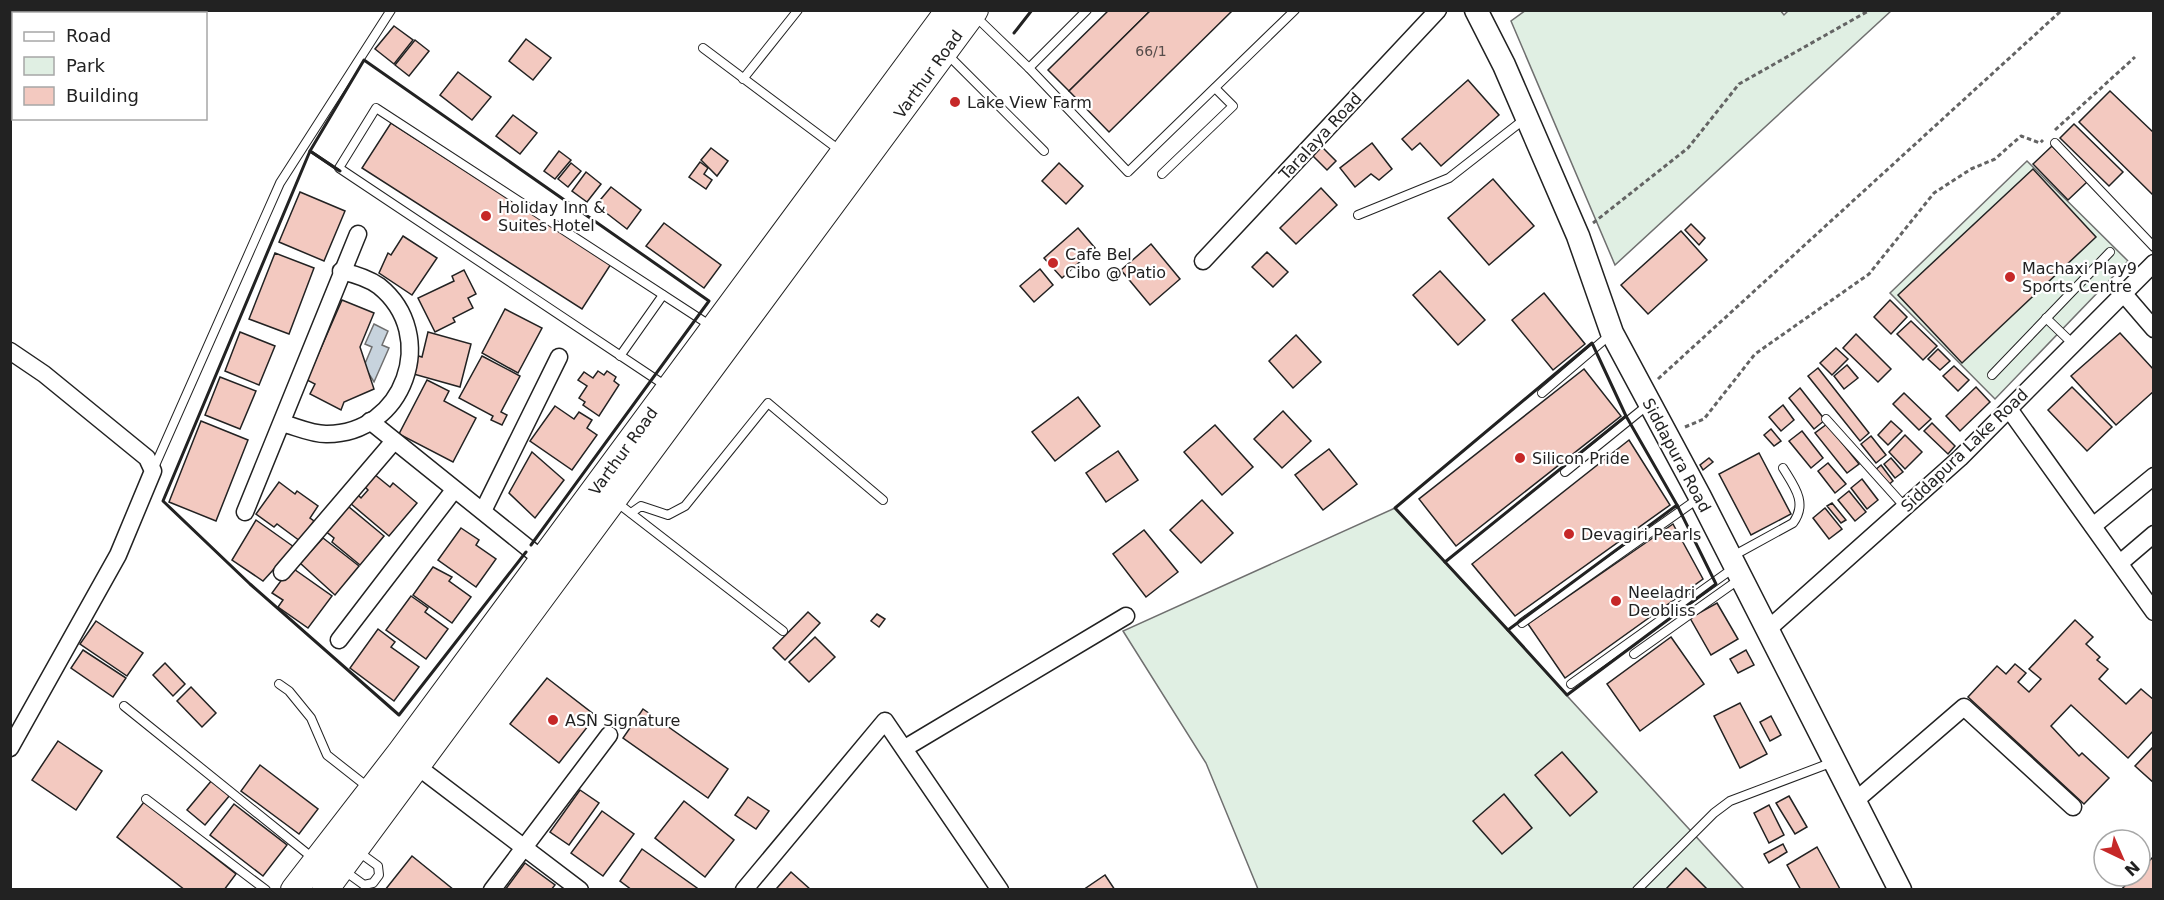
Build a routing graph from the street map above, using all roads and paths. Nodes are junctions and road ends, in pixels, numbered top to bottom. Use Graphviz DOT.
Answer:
graph roads {
  1 [pos="391,10"];
  2 [pos="798,10"];
  3 [pos="1087,10"];
  4 [pos="1295,10"];
  5 [pos="1438,10"];
  6 [pos="1476,10"];
  7 [pos="1870,10"];
  8 [pos="2062,10"];
  9 [pos="965,12"];
  10 [pos="703,48"];
  11 [pos="945,52"];
  12 [pos="2135,57"];
  13 [pos="1029,68"];
  14 [pos="743,78"];
  15 [pos="1215,88"];
  16 [pos="1527,118"];
  17 [pos="2055,143"];
  18 [pos="1044,151"];
  19 [pos="842,152"];
  20 [pos="1162,174"];
  21 [pos="1358,215"];
  22 [pos="358,234"];
  23 [pos="1578,236"];
  24 [pos="2154,247"];
  25 [pos="2110,252"];
  26 [pos="1203,261"];
  27 [pos="2154,263"];
  28 [pos="341,271"];
  29 [pos="2123,293"];
  30 [pos="663,295"];
  31 [pos="2046,318"];
  32 [pos="714,328"];
  33 [pos="2154,329"];
  34 [pos="1612,333"];
  35 [pos="2073,344"];
  36 [pos="10,351"];
  37 [pos="620,356"];
  38 [pos="559,357"];
  39 [pos="1992,375"];
  40 [pos="669,388"];
  41 [pos="1542,393"];
  42 [pos="1647,398"];
  43 [pos="2009,409"];
  44 [pos="1826,418"];
  45 [pos="370,422"];
  46 [pos="282,423"];
  47 [pos="1666,435"];
  48 [pos="393,441"];
  49 [pos="1783,468"];
  50 [pos="153,471"];
  51 [pos="1565,472"];
  52 [pos="2154,476"];
  53 [pos="454,490"];
  54 [pos="1700,497"];
  55 [pos="883,500"];
  56 [pos="622,506"];
  57 [pos="1905,507"];
  58 [pos="245,512"];
  59 [pos="483,512"];
  60 [pos="2093,526"];
  61 [pos="2154,534"];
  62 [pos="543,560"];
  63 [pos="2120,563"];
  64 [pos="1736,567"];
  65 [pos="282,572"];
  66 [pos="2149,594"];
  67 [pos="2154,612"];
  68 [pos="1126,616"];
  69 [pos="1522,623"];
  70 [pos="1767,630"];
  71 [pos="783,631"];
  72 [pos="339,640"];
  73 [pos="1634,654"];
  74 [pos="279,684"];
  75 [pos="1571,684"];
  76 [pos="124,706"];
  77 [pos="609,735"];
  78 [pos="10,748"];
  79 [pos="905,748"];
  80 [pos="408,760"];
  81 [pos="1834,761"];
  82 [pos="372,791"];
  83 [pos="146,799"];
  84 [pos="1855,801"];
  85 [pos="2073,807"];
  86 [pos="523,848"];
  87 [pos="316,861"];
  88 [pos="266,890"];
  89 [pos="294,890"];
  90 [pos="325,890"];
  91 [pos="492,890"];
  92 [pos="580,890"];
  93 [pos="744,890"];
  94 [pos="1000,890"];
  95 [pos="1637,890"];
  96 [pos="1900,890"];
  1 -- 50 [label="lane"];
  2 -- 14 [label="lane"];
  3 -- 13 [label="lane"];
  4 -- 15 [label="lane"];
  5 -- 26 [label="street, Taralaya Road"];
  6 -- 16 [label="street, Siddapura Road"];
  7 -- 23 [label="path"];
  8 -- 42 [label="path"];
  9 -- 11 [label="main road, Varthur Road"];
  9 -- 13 [label="lane"];
  9 -- 19 [label="main road, Varthur Road"];
  10 -- 14 [label="lane"];
  11 -- 18 [label="lane"];
  11 -- 56 [label="main road, Varthur Road"];
  12 -- 47 [label="path"];
  13 -- 15 [label="lane"];
  14 -- 19 [label="lane"];
  15 -- 20 [label="lane"];
  16 -- 21 [label="lane"];
  16 -- 23 [label="street, Siddapura Road"];
  17 -- 24 [label="lane"];
  19 -- 32 [label="main road, Varthur Road"];
  22 -- 28 [label="street"];
  23 -- 34 [label="street, Siddapura Road"];
  25 -- 31 [label="lane"];
  27 -- 29 [label="street, Siddapura Lake Road"];
  28 -- 45 [label="street"];
  28 -- 46 [label="street"];
  29 -- 33 [label="street"];
  29 -- 35 [label="street, Siddapura Lake Road"];
  30 -- 32 [label="lane"];
  30 -- 37 [label="lane"];
  30 -- 37 [label="lane"];
  31 -- 35 [label="lane"];
  31 -- 39 [label="lane"];
  32 -- 40 [label="main road, Varthur Road"];
  34 -- 41 [label="lane"];
  34 -- 42 [label="street, Siddapura Road"];
  35 -- 43 [label="street, Siddapura Lake Road"];
  36 -- 50 [label="street"];
  37 -- 40 [label="lane"];
  38 -- 59 [label="street"];
  40 -- 62 [label="main road, Varthur Road"];
  42 -- 47 [label="street, Siddapura Road"];
  42 -- 51 [label="lane"];
  43 -- 57 [label="street, Siddapura Lake Road"];
  43 -- 60 [label="street"];
  44 -- 57 [label="lane"];
  45 -- 46 [label="street"];
  45 -- 48 [label="street"];
  46 -- 58 [label="street"];
  47 -- 54 [label="street, Siddapura Road"];
  48 -- 53 [label="street"];
  48 -- 65 [label="street"];
  49 -- 64 [label="lane"];
  50 -- 78 [label="street"];
  52 -- 60 [label="street"];
  53 -- 59 [label="street"];
  53 -- 72 [label="street"];
  54 -- 64 [label="street, Siddapura Road"];
  54 -- 69 [label="lane"];
  55 -- 56 [label="lane"];
  56 -- 71 [label="lane"];
  56 -- 80 [label="main road, Varthur Road"];
  57 -- 70 [label="street, Siddapura Lake Road"];
  59 -- 62 [label="street"];
  60 -- 63 [label="street"];
  61 -- 63 [label="street"];
  62 -- 80 [label="main road, Varthur Road"];
  63 -- 66 [label="street"];
  64 -- 70 [label="street, Siddapura Road"];
  64 -- 73 [label="lane"];
  64 -- 75 [label="lane"];
  66 -- 67 [label="street"];
  68 -- 79 [label="street"];
  70 -- 81 [label="street, Siddapura Road"];
  74 -- 82 [label="lane"];
  76 -- 87 [label="lane"];
  77 -- 86 [label="street"];
  79 -- 93 [label="street"];
  79 -- 94 [label="street"];
  80 -- 82 [label="main road, Varthur Road"];
  80 -- 86 [label="street"];
  80 -- 90 [label="main road, Varthur Road"];
  81 -- 84 [label="street, Siddapura Road"];
  81 -- 95 [label="lane"];
  82 -- 87 [label="main road, Varthur Road"];
  83 -- 88 [label="lane"];
  84 -- 85 [label="street"];
  84 -- 96 [label="street, Siddapura Road"];
  86 -- 91 [label="street"];
  86 -- 92 [label="street"];
  87 -- 89 [label="main road, Varthur Road"];
}
